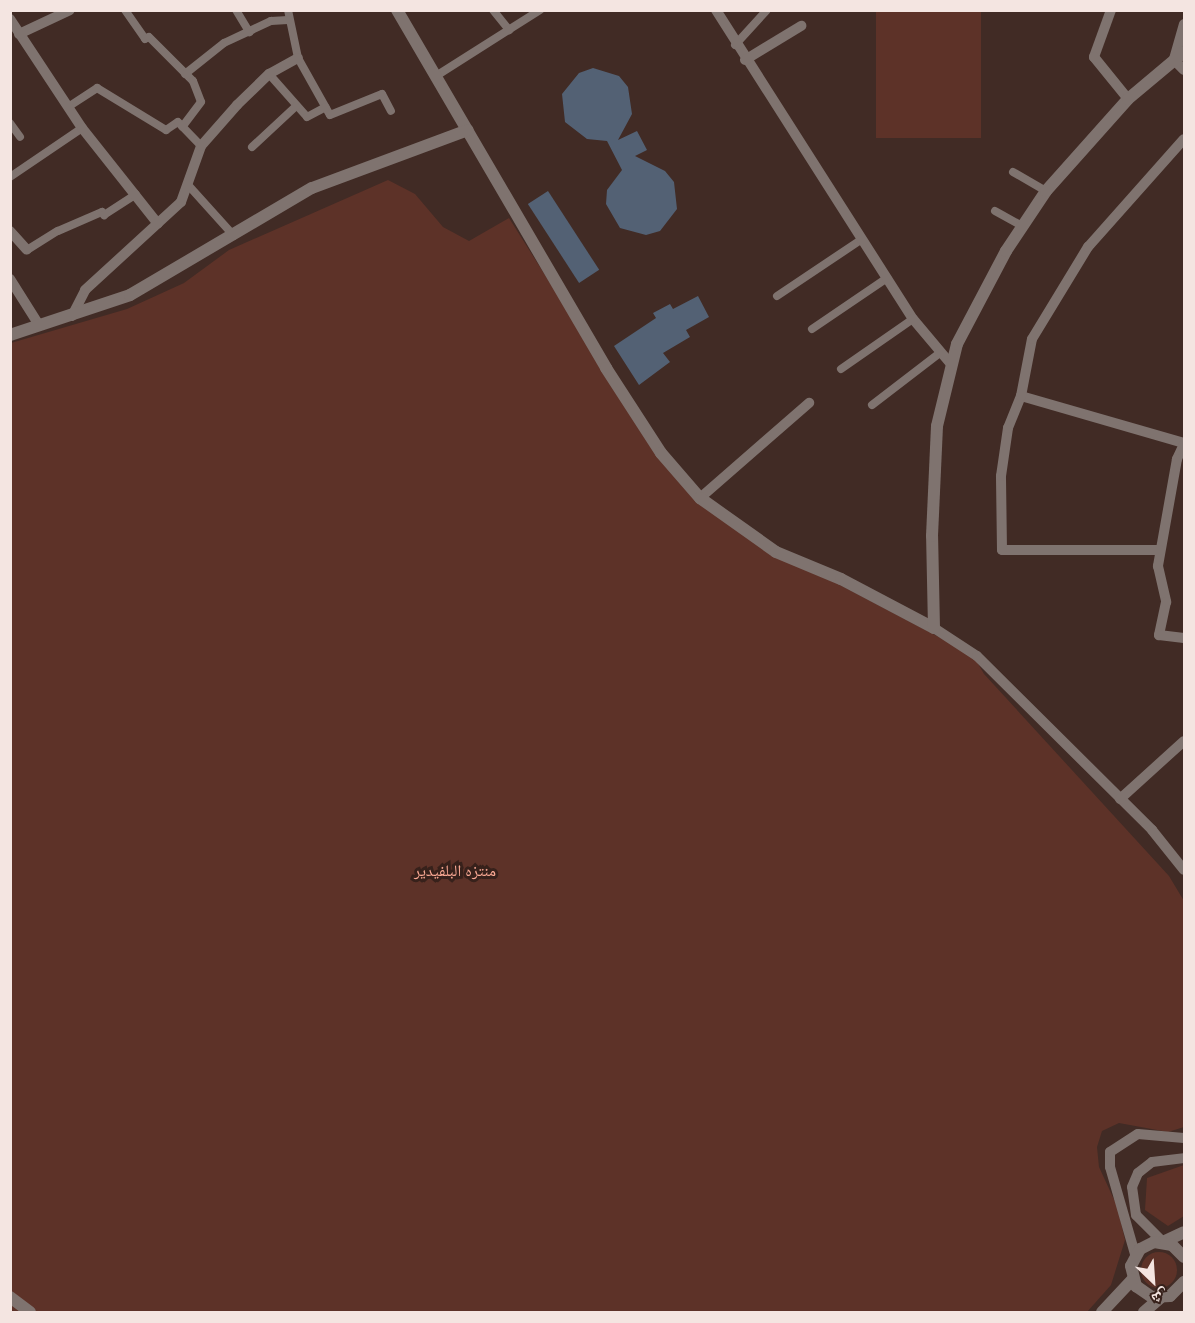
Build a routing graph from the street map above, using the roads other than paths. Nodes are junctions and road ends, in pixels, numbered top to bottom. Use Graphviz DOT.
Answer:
graph roads {
  1 [pos="70,10"];
  2 [pos="125,10"];
  3 [pos="236,10"];
  4 [pos="397,10"];
  5 [pos="493,10"];
  6 [pos="540,10"];
  7 [pos="716,10"];
  8 [pos="767,10"];
  9 [pos="1111,10"];
  10 [pos="288,15"];
  11 [pos="1185,24"];
  12 [pos="14,26"];
  13 [pos="801,26"];
  14 [pos="509,30"];
  15 [pos="249,32"];
  16 [pos="735,45"];
  17 [pos="1179,56"];
  18 [pos="298,58"];
  19 [pos="745,60"];
  20 [pos="1185,70"];
  21 [pos="185,74"];
  22 [pos="269,74"];
  23 [pos="436,76"];
  24 [pos="1128,99"];
  25 [pos="68,106"];
  26 [pos="295,107"];
  27 [pos="326,108"];
  28 [pos="391,111"];
  29 [pos="10,123"];
  30 [pos="182,127"];
  31 [pos="82,128"];
  32 [pos="468,130"];
  33 [pos="20,137"];
  34 [pos="1185,139"];
  35 [pos="201,146"];
  36 [pos="252,147"];
  37 [pos="1013,172"];
  38 [pos="10,177"];
  39 [pos="189,186"];
  40 [pos="1046,191"];
  41 [pos="136,194"];
  42 [pos="995,211"];
  43 [pos="158,224"];
  44 [pos="1022,226"];
  45 [pos="10,231"];
  46 [pos="234,236"];
  47 [pos="862,239"];
  48 [pos="27,250"];
  49 [pos="887,278"];
  50 [pos="10,279"];
  51 [pos="777,296"];
  52 [pos="72,316"];
  53 [pos="914,319"];
  54 [pos="39,325"];
  55 [pos="812,329"];
  56 [pos="10,335"];
  57 [pos="941,352"];
  58 [pos="950,363"];
  59 [pos="841,369"];
  60 [pos="1021,396"];
  61 [pos="808,403"];
  62 [pos="872,405"];
  63 [pos="1185,444"];
  64 [pos="700,498"];
  65 [pos="1160,550"];
  66 [pos="934,628"];
  67 [pos="1185,638"];
  68 [pos="1185,741"];
  69 [pos="1120,799"];
  70 [pos="1185,870"];
  71 [pos="1185,1138"];
  72 [pos="1185,1158"];
  73 [pos="1185,1232"];
  74 [pos="1163,1242"];
  75 [pos="1136,1254"];
  76 [pos="1185,1257"];
  77 [pos="1132,1279"];
  78 [pos="1185,1282"];
  79 [pos="10,1297"];
  80 [pos="1160,1298"];
  81 [pos="30,1312"];
  82 [pos="1102,1312"];
  83 [pos="1144,1312"];
  1 -- 12 [label="street"];
  2 -- 21 [label="street"];
  3 -- 15 [label="street"];
  4 -- 23 [label="street"];
  5 -- 14 [label="street"];
  6 -- 14 [label="street"];
  7 -- 16 [label="street"];
  8 -- 16 [label="street"];
  9 -- 24 [label="street"];
  10 -- 15 [label="street"];
  10 -- 18 [label="street"];
  11 -- 17 [label="street"];
  12 -- 25 [label="street"];
  13 -- 19 [label="street"];
  14 -- 23 [label="street"];
  15 -- 21 [label="street"];
  16 -- 19 [label="street"];
  17 -- 20 [label="street"];
  17 -- 24 [label="street"];
  18 -- 22 [label="street"];
  18 -- 27 [label="street"];
  19 -- 47 [label="street"];
  21 -- 30 [label="street"];
  22 -- 26 [label="street"];
  22 -- 35 [label="street"];
  23 -- 32 [label="street"];
  24 -- 40 [label="street"];
  25 -- 30 [label="street"];
  25 -- 31 [label="street"];
  26 -- 27 [label="street"];
  26 -- 36 [label="street"];
  27 -- 28 [label="street"];
  29 -- 33 [label="street"];
  30 -- 35 [label="street"];
  31 -- 38 [label="street"];
  31 -- 41 [label="street"];
  32 -- 46 [label="street"];
  32 -- 64 [label="street"];
  34 -- 60 [label="street"];
  35 -- 39 [label="street"];
  37 -- 40 [label="street"];
  39 -- 43 [label="street"];
  39 -- 46 [label="street"];
  40 -- 44 [label="street"];
  41 -- 43 [label="street"];
  41 -- 48 [label="street"];
  42 -- 44 [label="street"];
  43 -- 52 [label="street"];
  44 -- 58 [label="street"];
  45 -- 48 [label="street"];
  46 -- 52 [label="street"];
  47 -- 49 [label="street"];
  47 -- 51 [label="street"];
  49 -- 53 [label="street"];
  49 -- 55 [label="street"];
  50 -- 54 [label="street"];
  52 -- 54 [label="street"];
  53 -- 57 [label="street"];
  53 -- 59 [label="street"];
  54 -- 56 [label="street"];
  57 -- 58 [label="street"];
  57 -- 62 [label="street"];
  58 -- 66 [label="street"];
  60 -- 63 [label="street"];
  60 -- 65 [label="street"];
  61 -- 64 [label="street"];
  63 -- 65 [label="street"];
  64 -- 66 [label="street"];
  65 -- 67 [label="street"];
  66 -- 69 [label="street"];
  68 -- 69 [label="street"];
  69 -- 70 [label="street"];
  71 -- 75 [label="street"];
  72 -- 74 [label="street"];
  73 -- 74 [label="street"];
  74 -- 75 [label="street"];
  74 -- 76 [label="street"];
  75 -- 77 [label="street"];
  77 -- 80 [label="street"];
  77 -- 82 [label="street"];
  78 -- 80 [label="street"];
  79 -- 81 [label="street"];
  80 -- 83 [label="street"];
}
